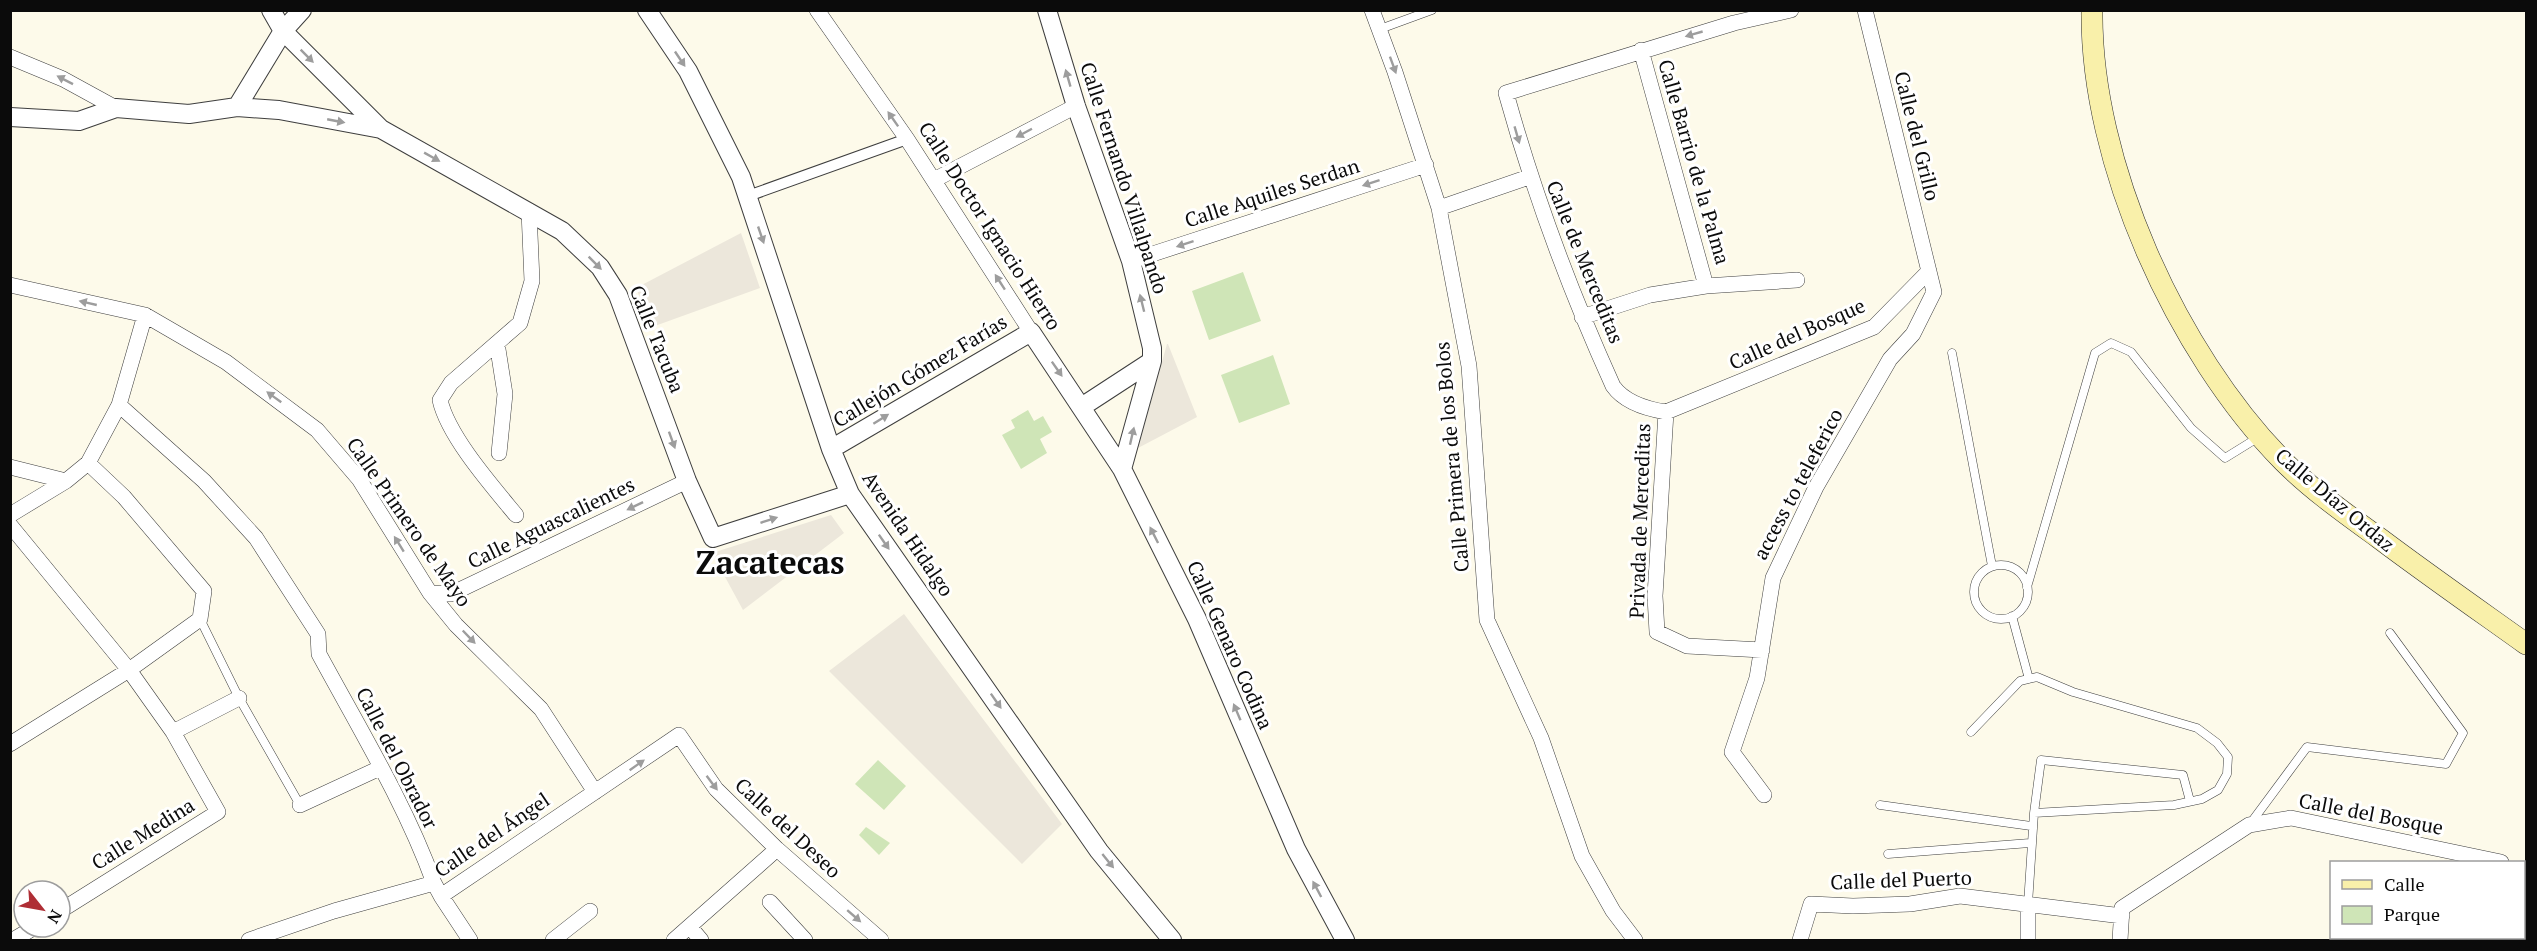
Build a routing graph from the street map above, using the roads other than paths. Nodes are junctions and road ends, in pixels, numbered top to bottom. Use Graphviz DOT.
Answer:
graph roads {
  1 [pos="271,10"];
  2 [pos="302,10"];
  3 [pos="647,10"];
  4 [pos="817,10"];
  5 [pos="1047,10"];
  6 [pos="1372,10"];
  7 [pos="1432,10"];
  8 [pos="1791,10"];
  9 [pos="1865,10"];
  10 [pos="2092,10"];
  11 [pos="1733,17"];
  12 [pos="1380,29"];
  13 [pos="283,32"];
  14 [pos="1641,50"];
  15 [pos="10,57"];
  16 [pos="1076,106"];
  17 [pos="237,107"];
  18 [pos="116,108"];
  19 [pos="10,117"];
  20 [pos="381,129"];
  21 [pos="907,139"];
  22 [pos="1426,165"];
  23 [pos="1529,177"];
  24 [pos="934,180"];
  25 [pos="748,196"];
  26 [pos="1438,208"];
  27 [pos="529,211"];
  28 [pos="1131,261"];
  29 [pos="1929,271"];
  30 [pos="1797,280"];
  31 [pos="10,285"];
  32 [pos="1706,286"];
  33 [pos="145,315"];
  34 [pos="1582,317"];
  35 [pos="1031,332"];
  36 [pos="497,343"];
  37 [pos="1952,353"];
  38 [pos="1152,361"];
  39 [pos="119,405"];
  40 [pos="1083,406"];
  41 [pos="1666,412"];
  42 [pos="2261,436"];
  43 [pos="831,450"];
  44 [pos="499,453"];
  45 [pos="88,463"];
  46 [pos="10,467"];
  47 [pos="1122,469"];
  48 [pos="66,481"];
  49 [pos="687,481"];
  50 [pos="850,494"];
  51 [pos="10,515"];
  52 [pos="516,515"];
  53 [pos="10,525"];
  54 [pos="1992,566"];
  55 [pos="2027,587"];
  56 [pos="430,593"];
  57 [pos="2012,616"];
  58 [pos="200,619"];
  59 [pos="2390,633"];
  60 [pos="2526,644"];
  61 [pos="1762,650"];
  62 [pos="129,670"];
  63 [pos="2030,679"];
  64 [pos="239,698"];
  65 [pos="173,732"];
  66 [pos="1971,732"];
  67 [pos="679,735"];
  68 [pos="10,744"];
  69 [pos="380,768"];
  70 [pos="595,792"];
  71 [pos="1764,795"];
  72 [pos="2190,801"];
  73 [pos="1880,805"];
  74 [pos="300,806"];
  75 [pos="2034,813"];
  76 [pos="2031,825"];
  77 [pos="2249,825"];
  78 [pos="2031,843"];
  79 [pos="777,849"];
  80 [pos="1888,854"];
  81 [pos="2488,861"];
  82 [pos="437,889"];
  83 [pos="770,902"];
  84 [pos="72,903"];
  85 [pos="2028,904"];
  86 [pos="590,911"];
  87 [pos="2122,916"];
  88 [pos="690,927"];
  89 [pos="249,940"];
  90 [pos="470,940"];
  91 [pos="552,940"];
  92 [pos="674,940"];
  93 [pos="701,940"];
  94 [pos="805,940"];
  95 [pos="881,940"];
  96 [pos="1172,940"];
  97 [pos="1345,940"];
  98 [pos="1635,940"];
  99 [pos="1800,940"];
  100 [pos="2028,940"];
  101 [pos="2120,940"];
  1 -- 13 [label="street"];
  2 -- 13 [label="street"];
  3 -- 25 [label="street, Avenida Hidalgo, one-way"];
  21 -- 4 [label="street, Calle Doctor Ignacio Hierro, one-way"];
  16 -- 5 [label="street, Calle Fernando Villalpando, one-way"];
  6 -- 12 [label="street, Calle Primera de los Bolos"];
  7 -- 12 [label="lane"];
  8 -- 11 [label="street"];
  9 -- 29 [label="street, Calle del Grillo"];
  10 -- 42 [label="main road, Calle Díaz Ordaz"];
  11 -- 14 [label="street, one-way"];
  12 -- 22 [label="street, Calle Primera de los Bolos, one-way"];
  13 -- 17 [label="street"];
  13 -- 20 [label="street, one-way"];
  14 -- 23 [label="street, Calle de Merceditas, one-way"];
  14 -- 32 [label="street, Calle Barrio de la Palma"];
  18 -- 15 [label="street, one-way"];
  16 -- 24 [label="street, one-way"];
  16 -- 28 [label="street, Calle Fernando Villalpando"];
  17 -- 18 [label="street"];
  17 -- 20 [label="street, one-way"];
  18 -- 19 [label="street"];
  20 -- 27 [label="street, Calle Tacuba, one-way"];
  21 -- 24 [label="street, Calle Doctor Ignacio Hierro"];
  21 -- 25 [label="street"];
  22 -- 26 [label="street, Calle Primera de los Bolos"];
  22 -- 28 [label="street, Calle Aquiles Serdan, one-way"];
  23 -- 26 [label="street"];
  23 -- 34 [label="street, Calle de Merceditas"];
  35 -- 24 [label="street, Calle Doctor Ignacio Hierro, one-way"];
  25 -- 43 [label="street, Avenida Hidalgo, one-way"];
  26 -- 98 [label="street, Calle Primera de los Bolos"];
  27 -- 36 [label="street"];
  27 -- 49 [label="street, Calle Tacuba, one-way"];
  38 -- 28 [label="street, Calle Fernando Villalpando, one-way"];
  29 -- 41 [label="street, Calle del Bosque"];
  29 -- 61 [label="street, access to teleferico"];
  30 -- 32 [label="street"];
  33 -- 31 [label="street, Calle Primero de Mayo, one-way"];
  32 -- 34 [label="street"];
  33 -- 39 [label="street"];
  56 -- 33 [label="street, Calle Primero de Mayo, one-way"];
  34 -- 41 [label="street, Calle de Merceditas"];
  35 -- 40 [label="street, Calle Doctor Ignacio Hierro, one-way"];
  43 -- 35 [label="street, Callejón Gómez Farías, one-way"];
  36 -- 44 [label="street"];
  36 -- 52 [label="street"];
  37 -- 54 [label="lane"];
  38 -- 40 [label="street"];
  47 -- 38 [label="street, one-way"];
  39 -- 45 [label="street"];
  39 -- 69 [label="street, Calle del Obrador"];
  40 -- 47 [label="street, Calle Doctor Ignacio Hierro"];
  41 -- 61 [label="street, Privada de Merceditas"];
  42 -- 55 [label="lane"];
  42 -- 60 [label="main road, Calle Díaz Ordaz"];
  43 -- 50 [label="street, Avenida Hidalgo"];
  45 -- 48 [label="street"];
  45 -- 58 [label="street"];
  46 -- 48 [label="street"];
  97 -- 47 [label="street, Calle Genaro Codina, one-way"];
  48 -- 51 [label="street"];
  49 -- 50 [label="street, Calle Tacuba, one-way"];
  49 -- 56 [label="street, Calle Aguascalientes, one-way"];
  50 -- 96 [label="street, Avenida Hidalgo, one-way"];
  53 -- 62 [label="street"];
  54 -- 55 [label="lane"];
  54 -- 57 [label="lane"];
  55 -- 57 [label="lane"];
  56 -- 70 [label="street, Calle Primero de Mayo, one-way"];
  57 -- 63 [label="lane"];
  58 -- 62 [label="street"];
  58 -- 64 [label="lane"];
  59 -- 77 [label="lane"];
  61 -- 71 [label="street, access to teleferico"];
  62 -- 65 [label="street"];
  62 -- 68 [label="street"];
  63 -- 66 [label="lane"];
  63 -- 72 [label="lane"];
  64 -- 65 [label="street"];
  64 -- 74 [label="lane"];
  65 -- 84 [label="street, Calle Medina"];
  70 -- 67 [label="street, Calle del Ángel, one-way"];
  67 -- 79 [label="street, Calle del Deseo, one-way"];
  69 -- 74 [label="street"];
  69 -- 82 [label="street, Calle del Obrador"];
  70 -- 82 [label="street, Calle del Ángel"];
  72 -- 75 [label="lane"];
  72 -- 75 [label="lane"];
  73 -- 76 [label="lane"];
  75 -- 76 [label="lane"];
  76 -- 78 [label="lane"];
  77 -- 81 [label="street, Calle del Bosque"];
  77 -- 87 [label="street, Calle del Bosque"];
  78 -- 80 [label="lane"];
  78 -- 85 [label="lane"];
  79 -- 88 [label="street"];
  79 -- 95 [label="street, Calle del Deseo, one-way"];
  82 -- 89 [label="street, Calle del Ángel"];
  82 -- 90 [label="street, Calle del Obrador"];
  83 -- 94 [label="street"];
  85 -- 87 [label="street, Calle del Puerto"];
  85 -- 99 [label="street, Calle del Puerto"];
  85 -- 100 [label="street"];
  86 -- 91 [label="street"];
  87 -- 101 [label="street"];
  88 -- 92 [label="street"];
  88 -- 93 [label="street"];
}
